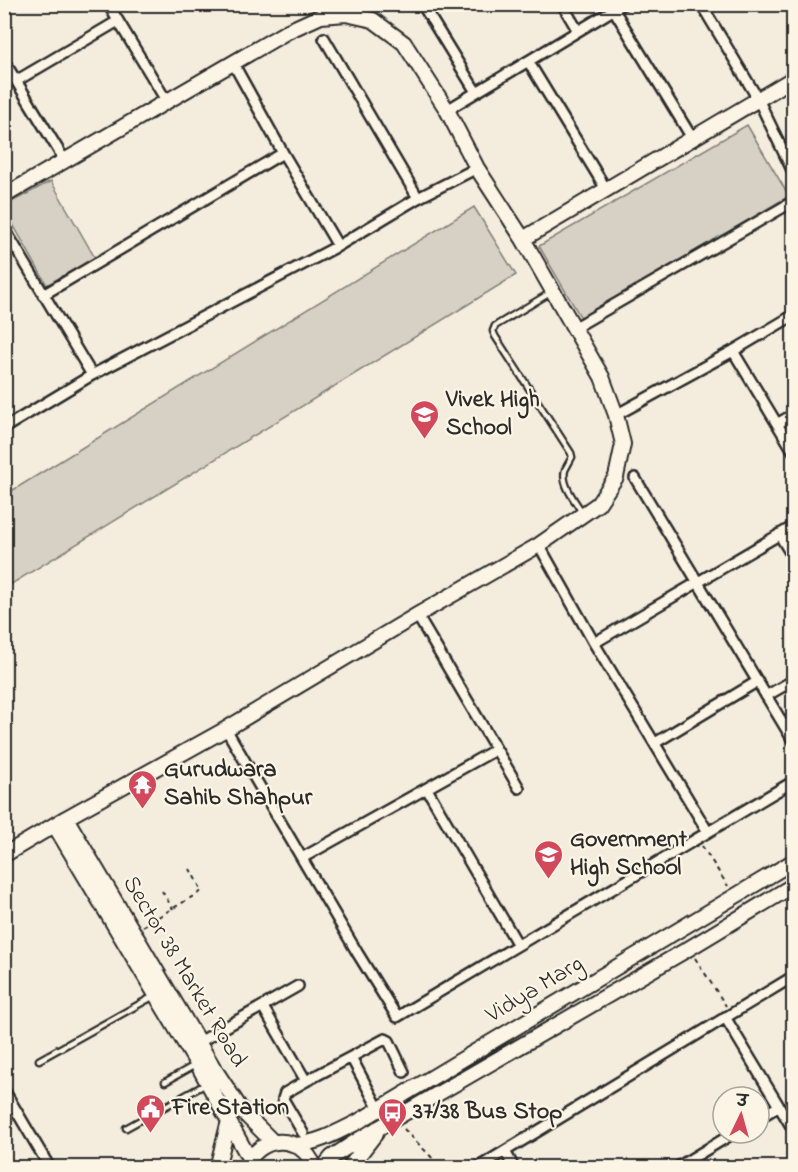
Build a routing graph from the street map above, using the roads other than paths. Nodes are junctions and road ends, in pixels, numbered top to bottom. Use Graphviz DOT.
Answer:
graph roads {
  1 [pos="108,4"];
  2 [pos="422,4"];
  3 [pos="562,4"];
  4 [pos="623,4"];
  5 [pos="701,4"];
  6 [pos="614,10"];
  7 [pos="118,21"];
  8 [pos="578,31"];
  9 [pos="324,38"];
  10 [pos="4,61"];
  11 [pos="528,61"];
  12 [pos="233,63"];
  13 [pos="794,78"];
  14 [pos="16,81"];
  15 [pos="476,92"];
  16 [pos="758,99"];
  17 [pos="167,102"];
  18 [pos="447,110"];
  19 [pos="692,138"];
  20 [pos="283,153"];
  21 [pos="65,161"];
  22 [pos="477,168"];
  23 [pos="794,174"];
  24 [pos="606,189"];
  25 [pos="4,196"];
  26 [pos="418,198"];
  27 [pos="794,201"];
  28 [pos="4,228"];
  29 [pos="523,239"];
  30 [pos="338,246"];
  31 [pos="553,291"];
  32 [pos="44,295"];
  33 [pos="794,315"];
  34 [pos="574,328"];
  35 [pos="733,351"];
  36 [pos="92,375"];
  37 [pos="616,414"];
  38 [pos="794,414"];
  39 [pos="777,424"];
  40 [pos="4,428"];
  41 [pos="794,452"];
  42 [pos="635,478"];
  43 [pos="583,514"];
  44 [pos="794,526"];
  45 [pos="779,534"];
  46 [pos="539,545"];
  47 [pos="794,559"];
  48 [pos="698,583"];
  49 [pos="417,615"];
  50 [pos="594,643"];
  51 [pos="794,680"];
  52 [pos="758,681"];
  53 [pos="766,696"];
  54 [pos="226,729"];
  55 [pos="794,742"];
  56 [pos="656,743"];
  57 [pos="495,750"];
  58 [pos="794,781"];
  59 [pos="426,789"];
  60 [pos="519,789"];
  61 [pos="60,822"];
  62 [pos="708,832"];
  63 [pos="4,855"];
  64 [pos="302,858"];
  65 [pos="794,861"];
  66 [pos="794,885"];
  67 [pos="518,945"];
  68 [pos="794,976"];
  69 [pos="298,986"];
  70 [pos="156,994"];
  71 [pos="263,1007"];
  72 [pos="728,1015"];
  73 [pos="193,1046"];
  74 [pos="351,1057"];
  75 [pos="39,1060"];
  76 [pos="197,1063"];
  77 [pos="404,1072"];
  78 [pos="306,1081"];
  79 [pos="165,1082"];
  80 [pos="209,1083"];
  81 [pos="4,1090"];
  82 [pos="375,1102"];
  83 [pos="778,1106"];
  84 [pos="771,1110"];
  85 [pos="229,1121"];
  86 [pos="384,1125"];
  87 [pos="126,1128"];
  88 [pos="794,1131"];
  89 [pos="299,1139"];
  90 [pos="273,1142"];
  91 [pos="714,1145"];
  92 [pos="505,1151"];
  93 [pos="247,1163"];
  94 [pos="50,1167"];
  95 [pos="217,1167"];
  96 [pos="315,1167"];
  97 [pos="323,1167"];
  98 [pos="349,1167"];
  99 [pos="477,1167"];
  100 [pos="514,1167"];
  101 [pos="676,1167"];
  1 -- 7 [label="street"];
  2 -- 15 [label="street"];
  3 -- 8 [label="street"];
  4 -- 6 [label="street"];
  5 -- 16 [label="street"];
  6 -- 8 [label="street"];
  6 -- 19 [label="street"];
  7 -- 14 [label="street"];
  7 -- 17 [label="street"];
  8 -- 11 [label="street"];
  9 -- 26 [label="street"];
  10 -- 14 [label="street"];
  11 -- 15 [label="street"];
  11 -- 24 [label="street"];
  12 -- 17 [label="street"];
  12 -- 18 [label="street"];
  12 -- 20 [label="street"];
  13 -- 16 [label="street"];
  14 -- 21 [label="street"];
  15 -- 18 [label="street"];
  16 -- 19 [label="street"];
  16 -- 23 [label="street"];
  17 -- 21 [label="street"];
  18 -- 22 [label="street"];
  19 -- 24 [label="street"];
  20 -- 30 [label="street"];
  20 -- 32 [label="street"];
  21 -- 25 [label="street"];
  22 -- 26 [label="street"];
  22 -- 29 [label="street"];
  24 -- 29 [label="street"];
  26 -- 30 [label="street"];
  27 -- 34 [label="street"];
  28 -- 32 [label="street"];
  29 -- 31 [label="street"];
  30 -- 36 [label="street"];
  31 -- 34 [label="street"];
  31 -- 43 [label="lane"];
  32 -- 36 [label="street"];
  33 -- 35 [label="street"];
  34 -- 37 [label="street"];
  35 -- 37 [label="street"];
  35 -- 39 [label="street"];
  36 -- 40 [label="street"];
  37 -- 43 [label="street"];
  38 -- 39 [label="street"];
  39 -- 41 [label="street"];
  42 -- 48 [label="street"];
  43 -- 46 [label="street"];
  44 -- 45 [label="street"];
  45 -- 47 [label="street"];
  45 -- 48 [label="street"];
  46 -- 49 [label="street"];
  46 -- 50 [label="street"];
  48 -- 50 [label="street"];
  48 -- 52 [label="street"];
  49 -- 54 [label="street"];
  49 -- 57 [label="street"];
  50 -- 56 [label="street"];
  51 -- 53 [label="street"];
  52 -- 53 [label="street"];
  52 -- 56 [label="street"];
  53 -- 55 [label="street"];
  54 -- 61 [label="street"];
  54 -- 64 [label="street"];
  56 -- 62 [label="street"];
  57 -- 59 [label="street"];
  57 -- 60 [label="street"];
  58 -- 62 [label="street"];
  59 -- 64 [label="street"];
  59 -- 67 [label="street"];
  61 -- 63 [label="street"];
  61 -- 70 [label="street, Sector 38 Market Road"];
  61 -- 73 [label="street, Sector 38 Market Road"];
  62 -- 67 [label="street"];
  64 -- 67 [label="street"];
  65 -- 89 [label="street, Vidya Marg"];
  66 -- 86 [label="street, Vidya Marg"];
  68 -- 72 [label="street"];
  69 -- 71 [label="street"];
  70 -- 73 [label="street, Sector 38 Market Road"];
  70 -- 75 [label="lane"];
  71 -- 73 [label="street"];
  71 -- 78 [label="street"];
  72 -- 83 [label="street"];
  72 -- 92 [label="street"];
  73 -- 76 [label="street, Sector 38 Market Road"];
  73 -- 90 [label="street, Sector 38 Market Road"];
  74 -- 77 [label="street"];
  74 -- 78 [label="street"];
  74 -- 82 [label="street"];
  76 -- 79 [label="lane"];
  76 -- 80 [label="street, Sector 38 Market Road"];
  78 -- 89 [label="street"];
  80 -- 85 [label="street, Sector 38 Market Road"];
  80 -- 87 [label="lane"];
  81 -- 94 [label="street"];
  83 -- 84 [label="street"];
  83 -- 88 [label="street"];
  85 -- 93 [label="street, Sector 38 Market Road"];
  85 -- 95 [label="street"];
  86 -- 97 [label="street, Vidya Marg"];
  86 -- 98 [label="street"];
  89 -- 90 [label="street, Vidya Marg"];
  89 -- 96 [label="street"];
  90 -- 93 [label="street"];
  91 -- 101 [label="street"];
  92 -- 99 [label="street"];
  92 -- 100 [label="street"];
}
